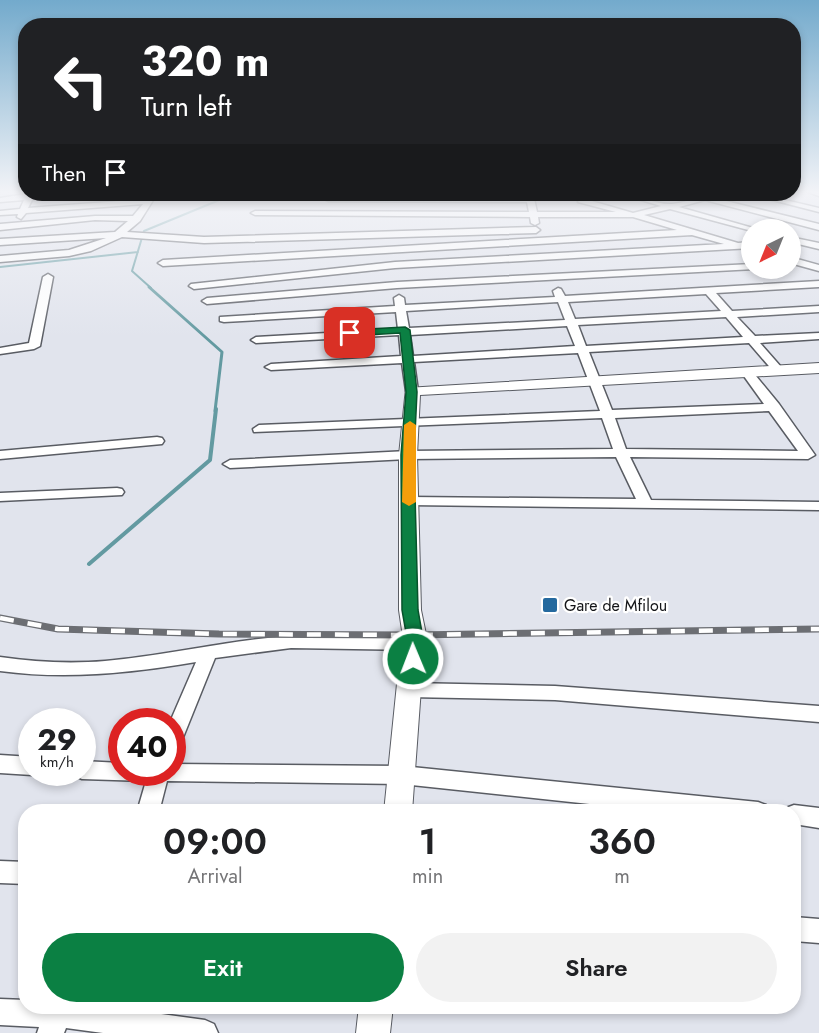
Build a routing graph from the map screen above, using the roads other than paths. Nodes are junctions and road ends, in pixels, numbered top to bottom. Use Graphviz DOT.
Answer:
graph roads {
  1 [pos="25,240"];
  2 [pos="112,240"];
  3 [pos="385,240"];
  4 [pos="482,240"];
  5 [pos="540,240"];
  6 [pos="723,240"];
  7 [pos="13,241"];
  8 [pos="0,242"];
  9 [pos="801,242"];
  10 [pos="741,245"];
  11 [pos="819,246"];
  12 [pos="741,247"];
  13 [pos="388,249"];
  14 [pos="243,258"];
  15 [pos="545,258"];
  16 [pos="3,261"];
  17 [pos="163,263"];
  18 [pos="801,264"];
  19 [pos="395,265"];
  20 [pos="741,267"];
  21 [pos="819,268"];
  22 [pos="552,276"];
  23 [pos="48,277"];
  24 [pos="248,279"];
  25 [pos="819,284"];
  26 [pos="397,285"];
  27 [pos="194,286"];
  28 [pos="709,291"];
  29 [pos="255,296"];
  30 [pos="560,298"];
  31 [pos="207,301"];
  32 [pos="400,307"];
  33 [pos="819,309"];
  34 [pos="728,314"];
  35 [pos="262,316"];
  36 [pos="224,319"];
  37 [pos="570,322"];
  38 [pos="405,330"];
  39 [pos="819,336"];
  40 [pos="256,340"];
  41 [pos="753,341"];
  42 [pos="582,350"];
  43 [pos="0,351"];
  44 [pos="408,359"];
  45 [pos="271,367"];
  46 [pos="819,368"];
  47 [pos="778,370"];
  48 [pos="747,372"];
  49 [pos="595,380"];
  50 [pos="412,392"];
  51 [pos="775,407"];
  52 [pos="606,414"];
  53 [pos="410,422"];
  54 [pos="272,426"];
  55 [pos="157,441"];
  56 [pos="621,453"];
  57 [pos="0,455"];
  58 [pos="408,455"];
  59 [pos="230,464"];
  60 [pos="117,492"];
  61 [pos="0,497"];
  62 [pos="409,501"];
  63 [pos="645,501"];
  64 [pos="819,506"];
  65 [pos="416,644"];
  66 [pos="208,654"];
  67 [pos="0,664"];
  68 [pos="409,690"];
  69 [pos="185,708"];
  70 [pos="819,714"];
  71 [pos="0,764"];
  72 [pos="18,765"];
  73 [pos="186,773"];
  74 [pos="402,775"];
  75 [pos="155,786"];
  76 [pos="150,804"];
  77 [pos="399,804"];
  78 [pos="681,804"];
  79 [pos="801,816"];
  80 [pos="819,818"];
  81 [pos="0,872"];
  82 [pos="18,873"];
  83 [pos="801,930"];
  84 [pos="819,931"];
  85 [pos="0,1012"];
  86 [pos="18,1014"];
  87 [pos="19,1014"];
  88 [pos="375,1014"];
  89 [pos="57,1018"];
  90 [pos="205,1033"];
  91 [pos="373,1033"];
  1 -- 7 [label="street"];
  2 -- 16 [label="street"];
  3 -- 13 [label="street"];
  4 -- 13 [label="street"];
  5 -- 15 [label="street"];
  6 -- 10 [label="street"];
  7 -- 8 [label="street"];
  7 -- 16 [label="street"];
  9 -- 11 [label="street"];
  12 -- 15 [label="street"];
  13 -- 14 [label="street"];
  13 -- 19 [label="street"];
  14 -- 17 [label="street"];
  14 -- 24 [label="street"];
  15 -- 19 [label="street"];
  15 -- 22 [label="street"];
  18 -- 21 [label="street"];
  19 -- 24 [label="street"];
  19 -- 26 [label="street"];
  20 -- 22 [label="street"];
  22 -- 26 [label="street"];
  22 -- 30 [label="street"];
  23 -- 43 [label="street"];
  24 -- 27 [label="street"];
  24 -- 29 [label="street"];
  25 -- 28 [label="street"];
  26 -- 29 [label="street"];
  26 -- 32 [label="street"];
  28 -- 30 [label="street"];
  28 -- 34 [label="street"];
  29 -- 31 [label="street"];
  29 -- 35 [label="street"];
  30 -- 32 [label="street"];
  30 -- 37 [label="street"];
  32 -- 35 [label="street"];
  32 -- 38 [label="street"];
  33 -- 34 [label="street"];
  34 -- 37 [label="street"];
  34 -- 41 [label="street"];
  35 -- 36 [label="street"];
  37 -- 38 [label="street"];
  37 -- 42 [label="street"];
  38 -- 40 [label="street"];
  38 -- 44 [label="street"];
  39 -- 41 [label="street"];
  41 -- 42 [label="street"];
  41 -- 47 [label="street"];
  42 -- 44 [label="street"];
  42 -- 49 [label="street"];
  44 -- 45 [label="street"];
  44 -- 50 [label="street"];
  46 -- 47 [label="street"];
  47 -- 48 [label="street"];
  48 -- 49 [label="street"];
  48 -- 51 [label="street"];
  49 -- 50 [label="street"];
  49 -- 52 [label="street"];
  50 -- 53 [label="street"];
  51 -- 52 [label="street"];
  51 -- 56 [label="street"];
  52 -- 53 [label="street"];
  52 -- 56 [label="street"];
  53 -- 54 [label="street"];
  53 -- 58 [label="street"];
  55 -- 57 [label="street"];
  56 -- 58 [label="street"];
  56 -- 63 [label="street"];
  58 -- 59 [label="street"];
  58 -- 62 [label="street"];
  60 -- 61 [label="street"];
  62 -- 63 [label="street"];
  62 -- 65 [label="street"];
  63 -- 64 [label="street"];
  65 -- 66 [label="street"];
  65 -- 68 [label="street"];
  66 -- 67 [label="street"];
  66 -- 69 [label="street"];
  68 -- 70 [label="street"];
  68 -- 74 [label="street"];
  71 -- 72 [label="street"];
  73 -- 74 [label="street"];
  74 -- 77 [label="street"];
  74 -- 78 [label="street"];
  75 -- 76 [label="street"];
  79 -- 80 [label="street"];
  81 -- 82 [label="street"];
  83 -- 84 [label="street"];
  85 -- 86 [label="street"];
  87 -- 89 [label="street"];
  88 -- 91 [label="street"];
  89 -- 90 [label="street"];
}
